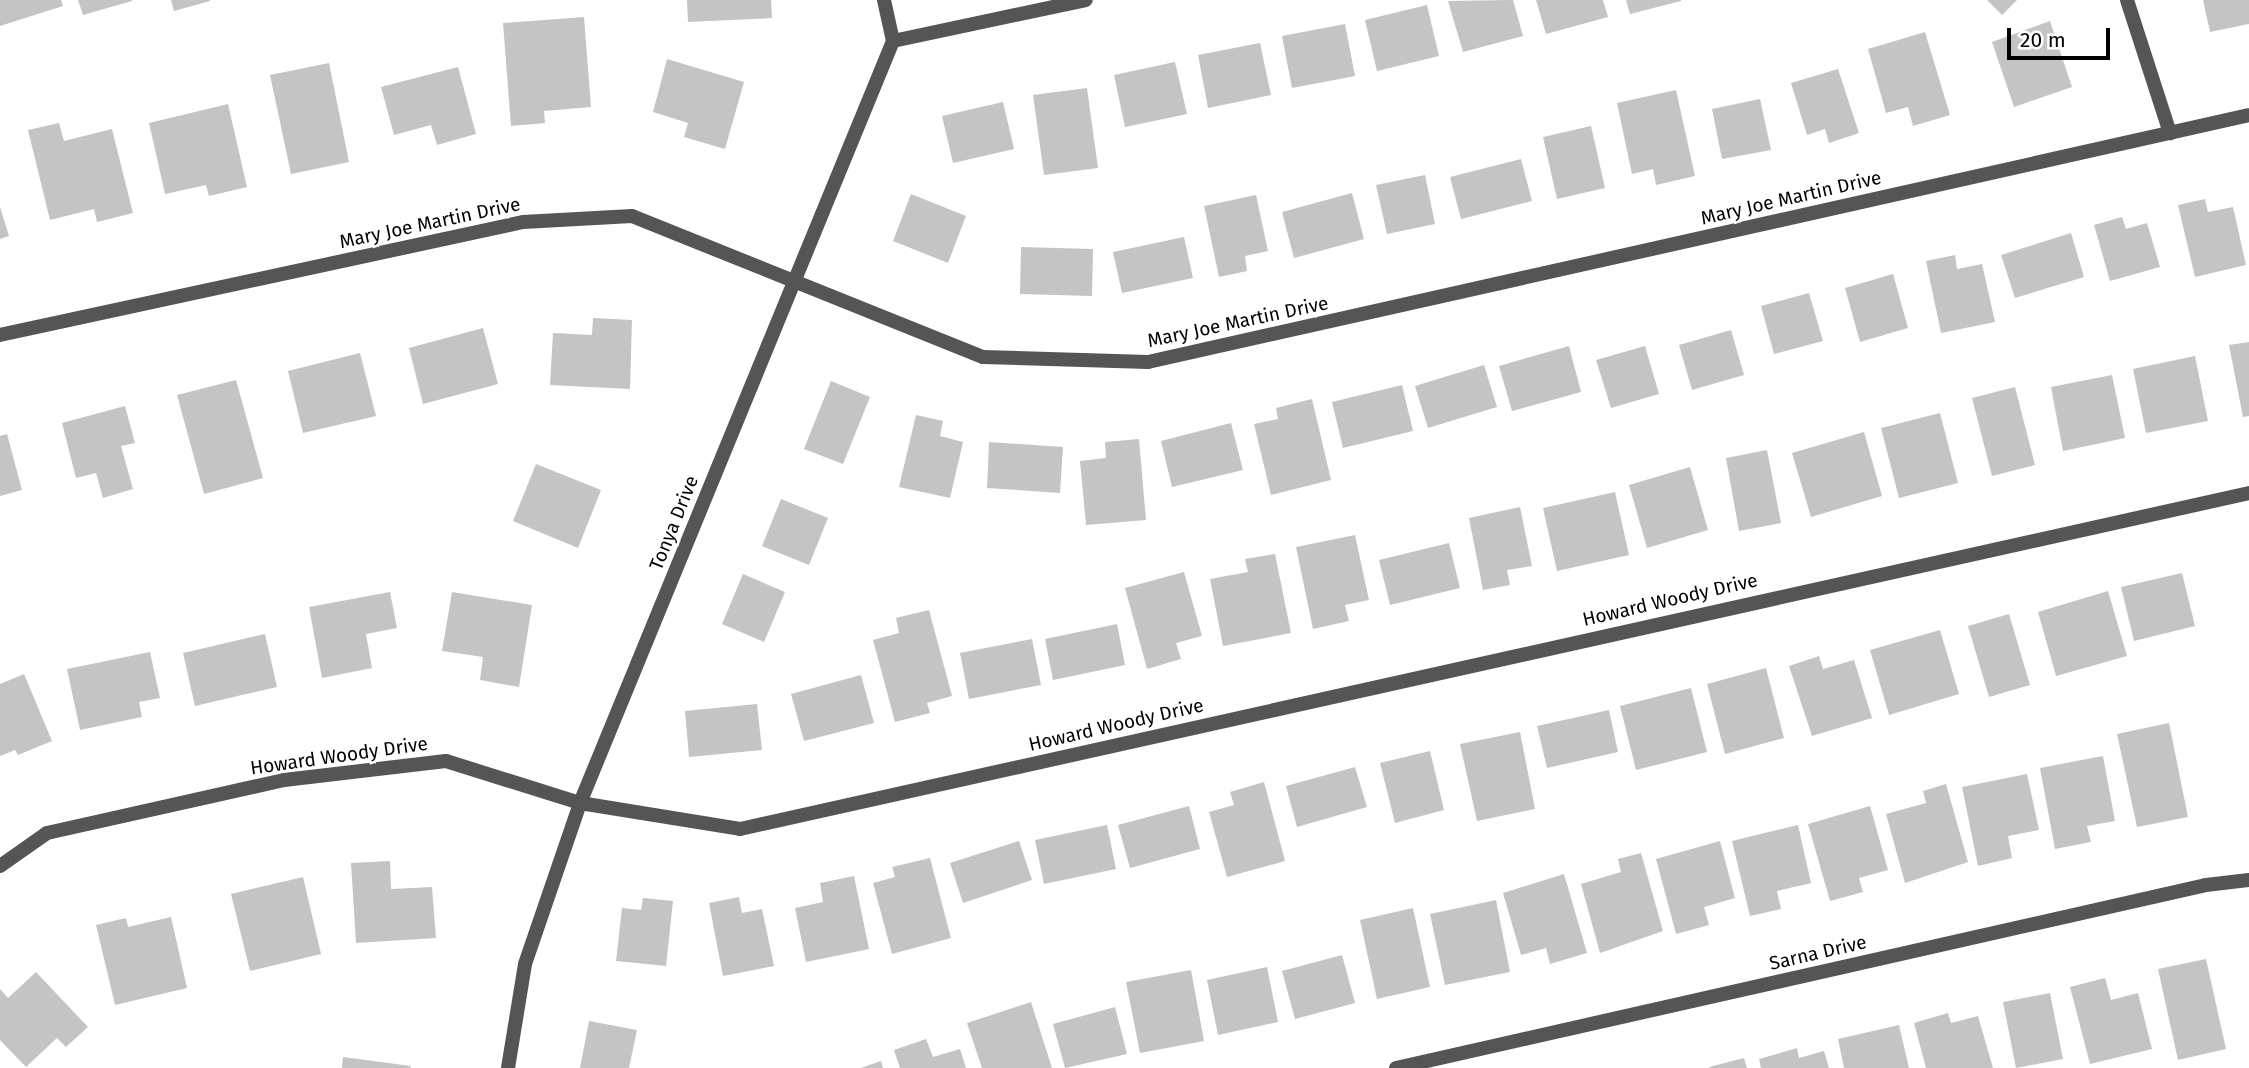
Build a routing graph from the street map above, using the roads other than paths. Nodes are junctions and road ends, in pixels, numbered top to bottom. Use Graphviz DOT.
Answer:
graph roads {
  1 [pos="884,0"];
  2 [pos="1086,0"];
  3 [pos="2127,0"];
  4 [pos="893,41"];
  5 [pos="2249,115"];
  6 [pos="2170,133"];
  7 [pos="794,278"];
  8 [pos="0,335"];
  9 [pos="2249,493"];
  10 [pos="580,803"];
  11 [pos="0,866"];
  12 [pos="2249,880"];
  13 [pos="508,1068"];
  14 [pos="1396,1068"];
  1 -- 4 [label="street"];
  2 -- 4 [label="street"];
  3 -- 6 [label="street"];
  4 -- 7 [label="street, Tonya Drive"];
  5 -- 6 [label="street, Mary Joe Martin Drive"];
  6 -- 7 [label="street, Mary Joe Martin Drive"];
  7 -- 8 [label="street, Mary Joe Martin Drive"];
  7 -- 10 [label="street, Tonya Drive"];
  9 -- 10 [label="street, Howard Woody Drive"];
  10 -- 11 [label="street, Howard Woody Drive"];
  10 -- 13 [label="street, Tonya Drive"];
  12 -- 14 [label="street, Sarna Drive"];
}
